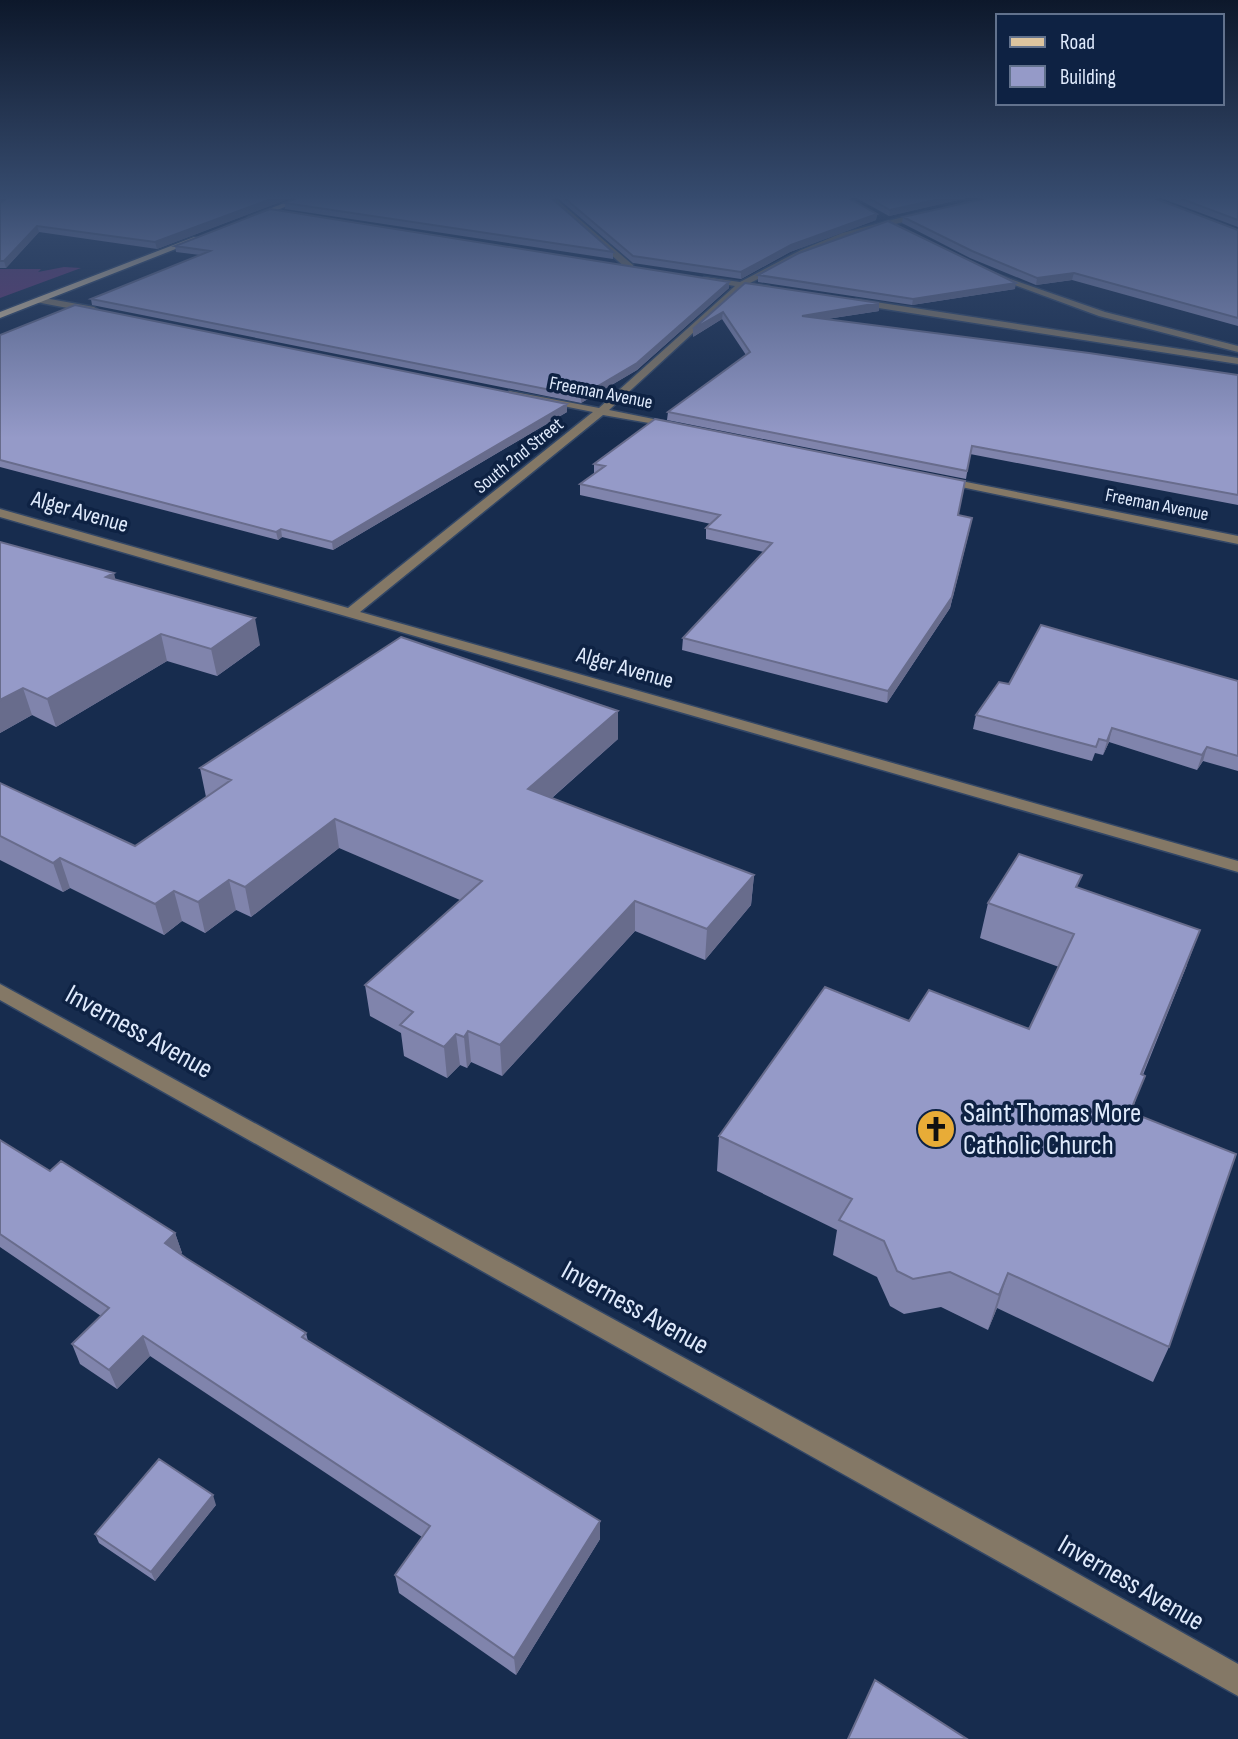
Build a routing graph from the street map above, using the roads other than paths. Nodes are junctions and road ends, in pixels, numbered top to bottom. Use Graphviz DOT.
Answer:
graph roads {
  1 [pos="100,276"];
  2 [pos="757,276"];
  3 [pos="1000,276"];
  4 [pos="692,277"];
  5 [pos="742,284"];
  6 [pos="783,291"];
  7 [pos="39,300"];
  8 [pos="851,301"];
  9 [pos="101,311"];
  10 [pos="0,315"];
  11 [pos="1238,349"];
  12 [pos="1238,361"];
  13 [pos="506,392"];
  14 [pos="601,411"];
  15 [pos="682,428"];
  16 [pos="926,477"];
  17 [pos="0,513"];
  18 [pos="1238,540"];
  19 [pos="350,613"];
  20 [pos="1238,867"];
  21 [pos="0,991"];
  22 [pos="1238,1681"];
  1 -- 7 [label="main road"];
  2 -- 5 [label="street, South 2nd Street"];
  3 -- 11 [label="street"];
  4 -- 5 [label="street"];
  5 -- 6 [label="street"];
  5 -- 14 [label="street, South 2nd Street"];
  7 -- 9 [label="street"];
  7 -- 10 [label="main road"];
  8 -- 12 [label="street"];
  13 -- 14 [label="street, Freeman Avenue"];
  14 -- 15 [label="street, Freeman Avenue"];
  14 -- 19 [label="street, South 2nd Street"];
  16 -- 18 [label="street, Freeman Avenue"];
  17 -- 19 [label="street, Alger Avenue"];
  19 -- 20 [label="street, Alger Avenue"];
  21 -- 22 [label="street, Inverness Avenue"];
}
